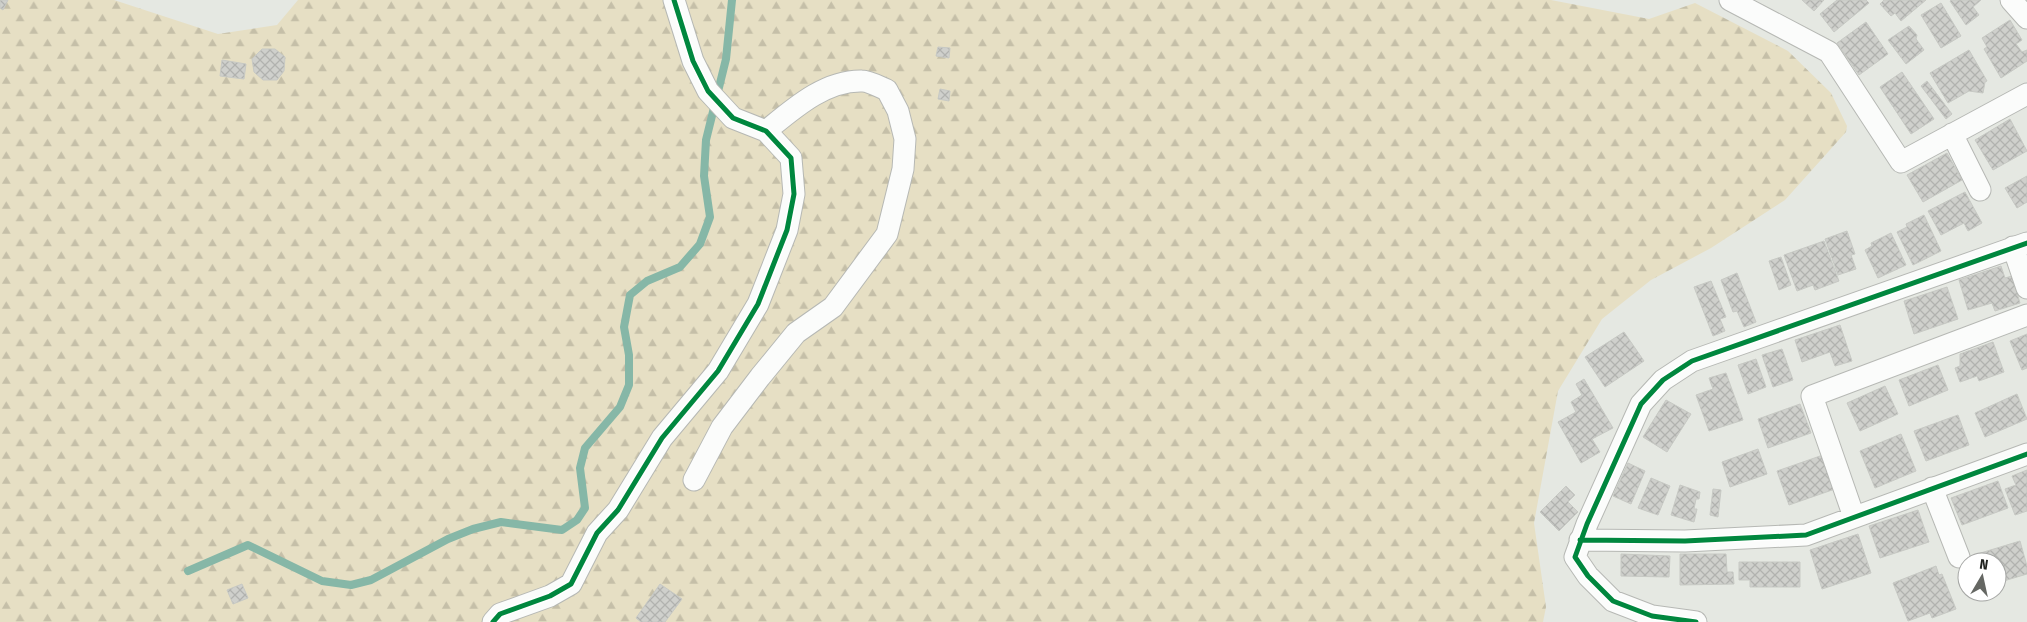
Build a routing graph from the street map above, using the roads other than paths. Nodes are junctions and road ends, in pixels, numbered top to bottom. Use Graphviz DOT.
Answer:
graph roads {
  1 [pos="674,0"];
  2 [pos="1730,0"];
  3 [pos="2011,0"];
  4 [pos="2027,18"];
  5 [pos="2027,94"];
  6 [pos="766,131"];
  7 [pos="1952,134"];
  8 [pos="1980,190"];
  9 [pos="2020,245"];
  10 [pos="2027,288"];
  11 [pos="2027,315"];
  12 [pos="2027,454"];
  13 [pos="694,480"];
  14 [pos="1932,488"];
  15 [pos="1854,517"];
  16 [pos="1580,540"];
  17 [pos="1957,552"];
  18 [pos="493,622"];
  19 [pos="1696,622"];
  1 -- 6 [label="street"];
  2 -- 7 [label="street"];
  3 -- 4 [label="street"];
  5 -- 7 [label="street"];
  6 -- 13 [label="street"];
  6 -- 18 [label="street"];
  7 -- 8 [label="street"];
  9 -- 10 [label="street"];
  9 -- 16 [label="street"];
  11 -- 15 [label="street"];
  12 -- 14 [label="street"];
  14 -- 15 [label="street"];
  14 -- 17 [label="street"];
  15 -- 16 [label="street"];
  16 -- 19 [label="street"];
}
